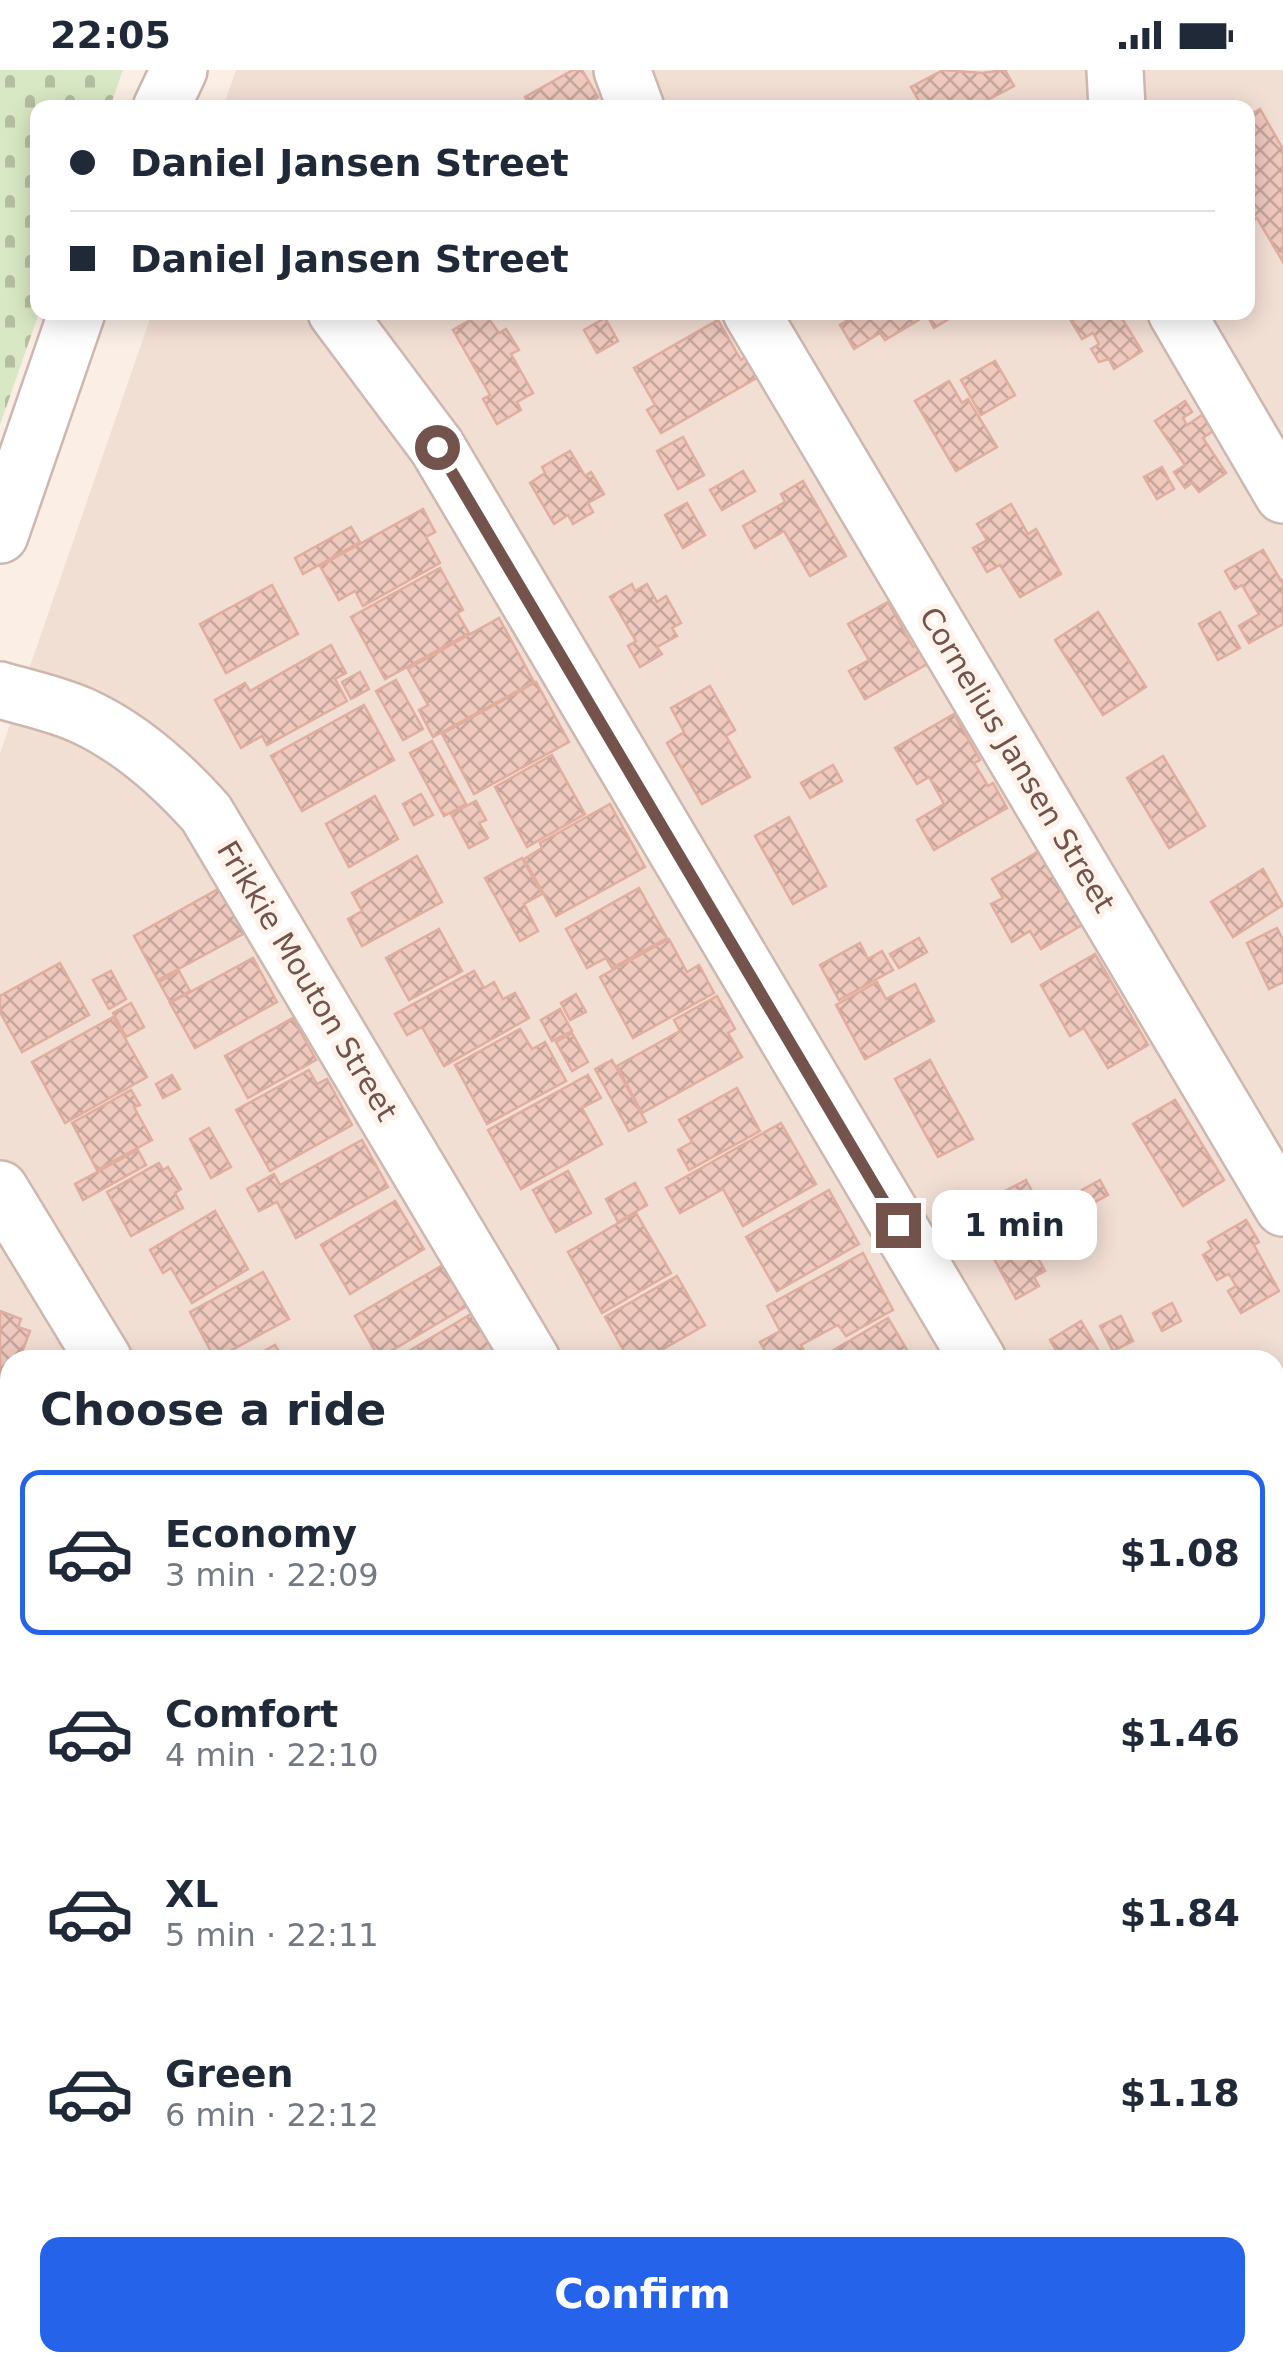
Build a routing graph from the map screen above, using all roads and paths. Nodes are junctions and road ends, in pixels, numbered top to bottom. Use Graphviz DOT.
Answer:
graph roads {
  1 [pos="179,70"];
  2 [pos="622,70"];
  3 [pos="1115,70"];
  4 [pos="165,100"];
  5 [pos="633,100"];
  6 [pos="1117,100"];
  7 [pos="74,320"];
  8 [pos="342,320"];
  9 [pos="757,320"];
  10 [pos="1181,320"];
  11 [pos="1283,496"];
  12 [pos="0,535"];
  13 [pos="0,690"];
  14 [pos="0,1189"];
  15 [pos="1283,1208"];
  16 [pos="98,1350"];
  17 [pos="526,1350"];
  18 [pos="972,1350"];
  1 -- 4 [label="street"];
  2 -- 5 [label="street"];
  3 -- 6 [label="street"];
  7 -- 12 [label="street"];
  8 -- 18 [label="street"];
  9 -- 15 [label="street, Cornelius Jansen Street"];
  10 -- 11 [label="street"];
  13 -- 17 [label="street, Frikkie Mouton Street"];
  14 -- 16 [label="street"];
}
